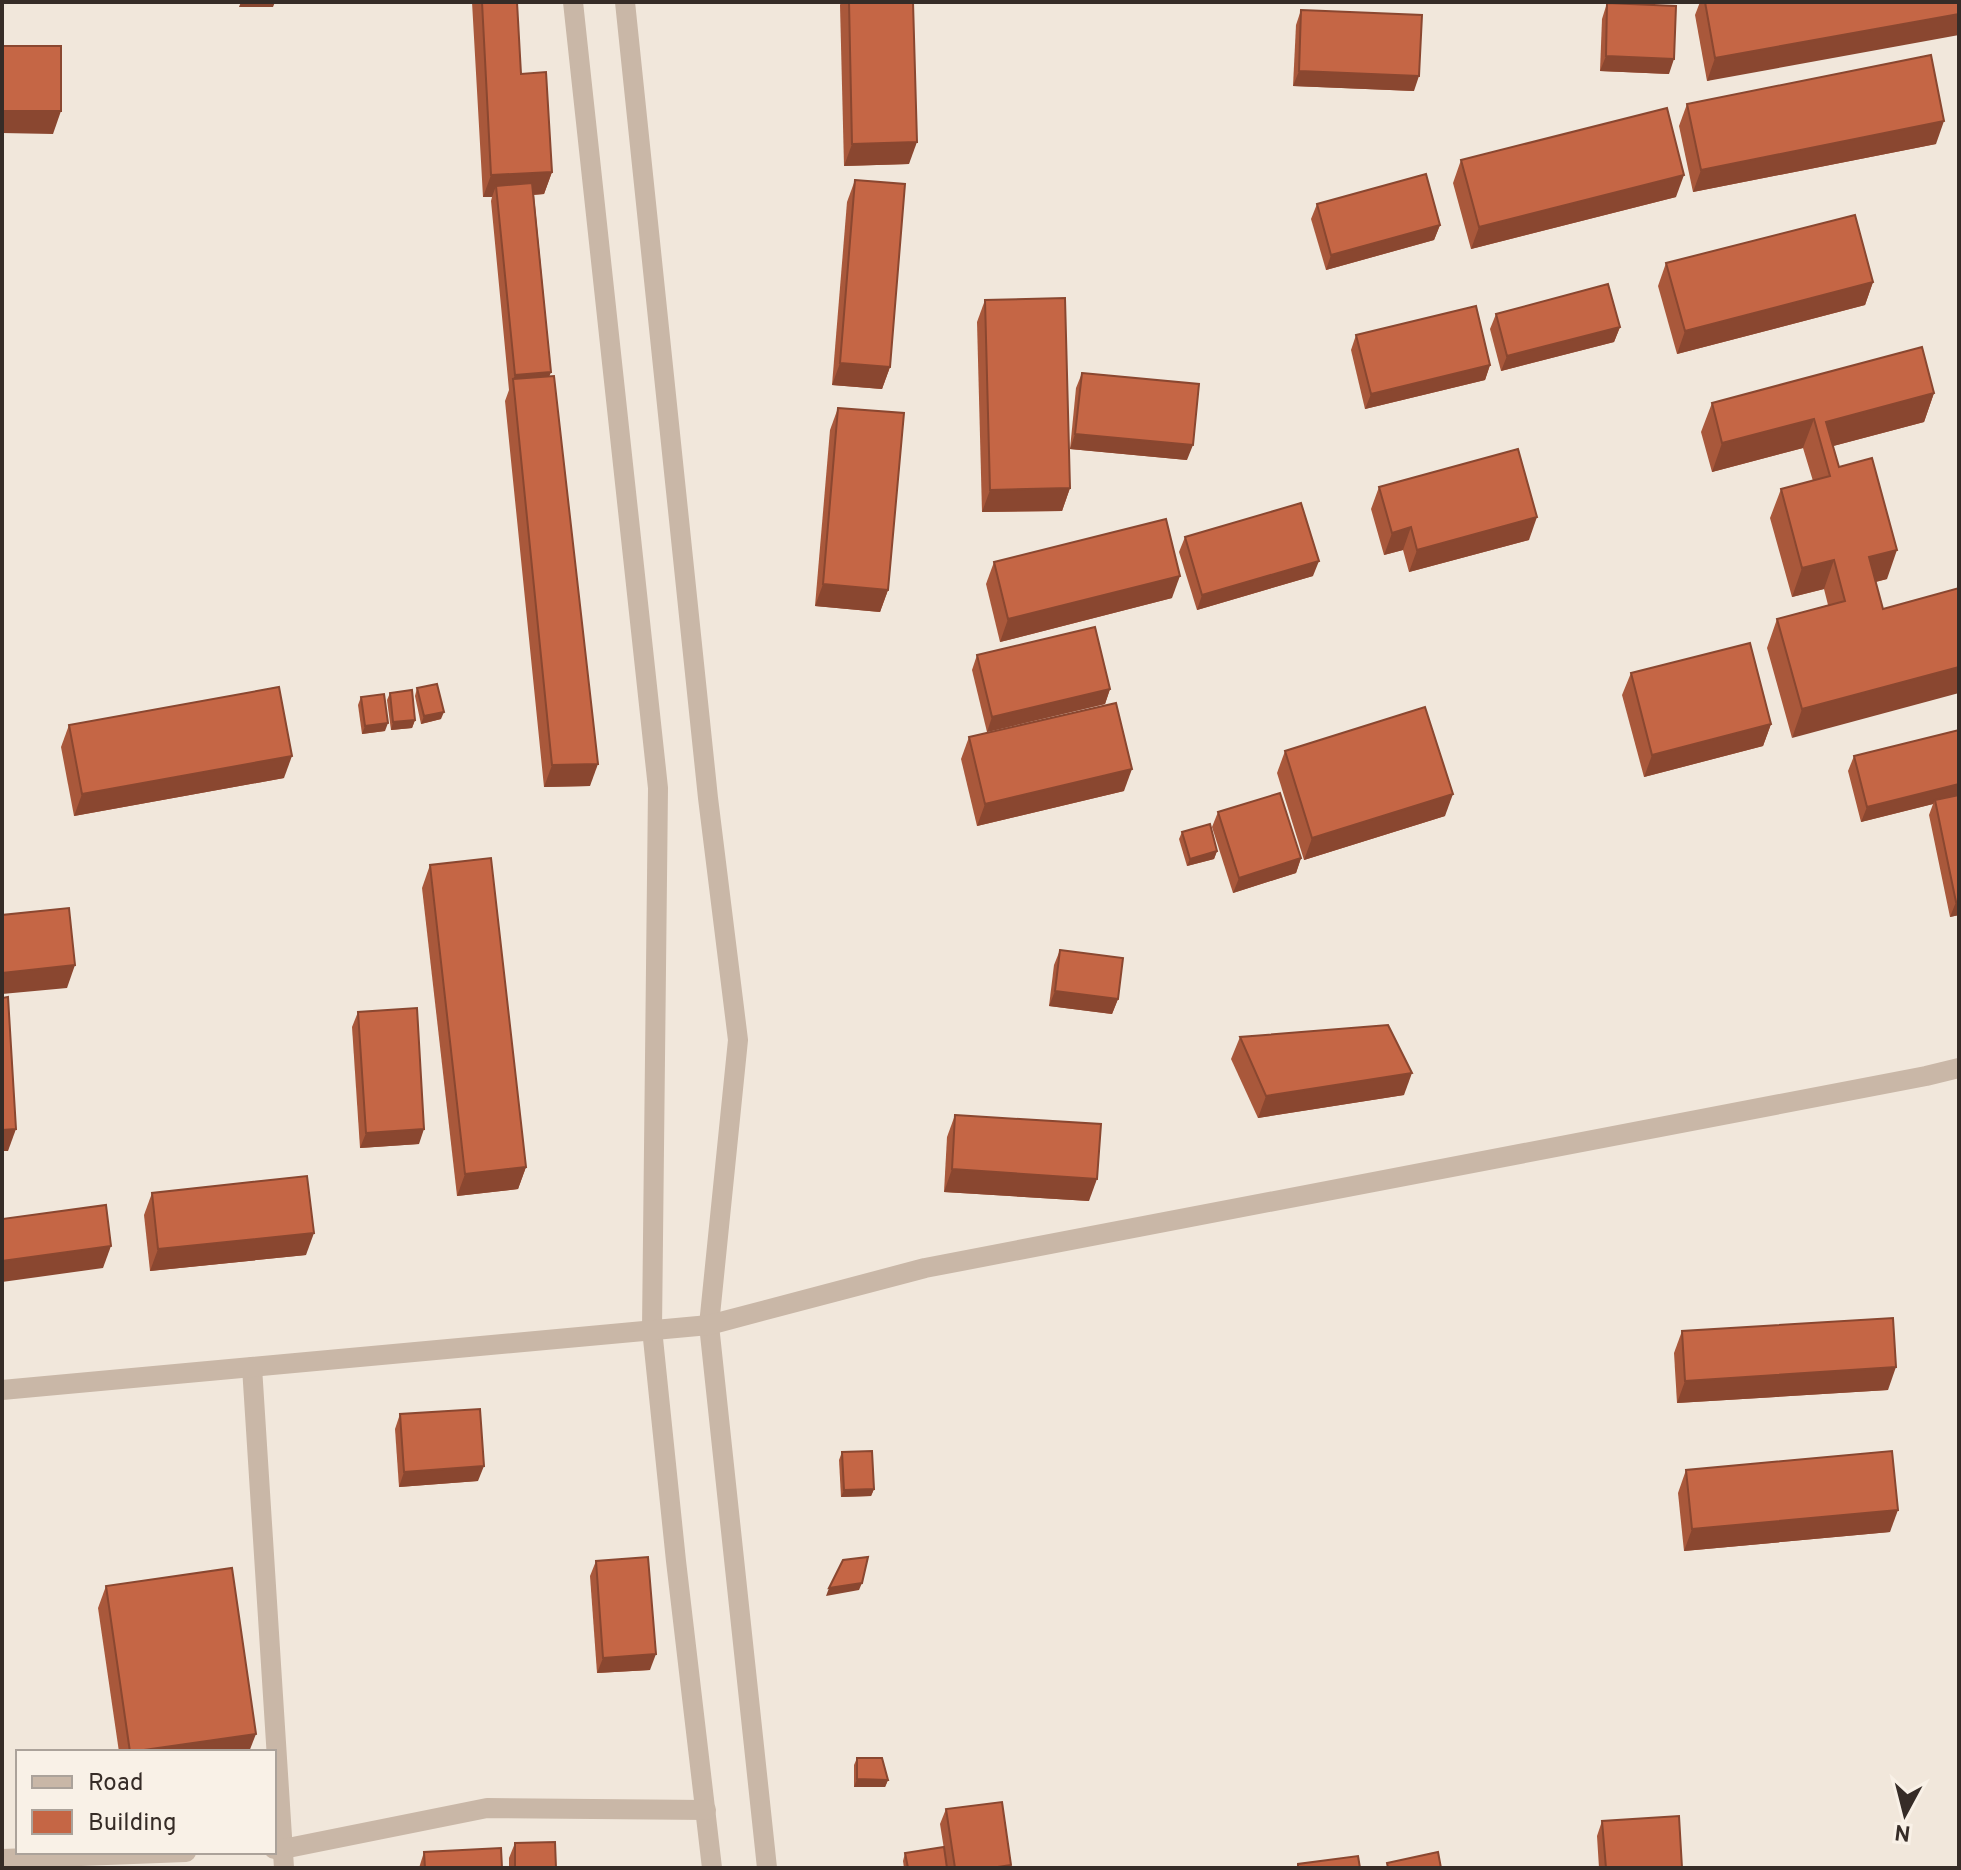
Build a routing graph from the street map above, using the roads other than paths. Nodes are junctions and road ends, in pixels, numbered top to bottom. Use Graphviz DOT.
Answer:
graph roads {
  1 [pos="573,2"];
  2 [pos="625,2"];
  3 [pos="1959,1068"];
  4 [pos="709,1325"];
  5 [pos="652,1329"];
  6 [pos="252,1367"];
  7 [pos="2,1390"];
  8 [pos="274,1750"];
  9 [pos="276,1785"];
  10 [pos="706,1810"];
  11 [pos="133,1854"];
  12 [pos="280,1855"];
  13 [pos="2,1859"];
  14 [pos="712,1868"];
  15 [pos="767,1868"];
  1 -- 5 [label="street"];
  2 -- 4 [label="street"];
  3 -- 4 [label="street"];
  4 -- 5 [label="street"];
  4 -- 15 [label="street"];
  5 -- 6 [label="street"];
  5 -- 10 [label="street"];
  6 -- 7 [label="street"];
  6 -- 8 [label="street"];
  9 -- 12 [label="street"];
  10 -- 12 [label="street"];
  10 -- 14 [label="street"];
  11 -- 13 [label="street"];
}
